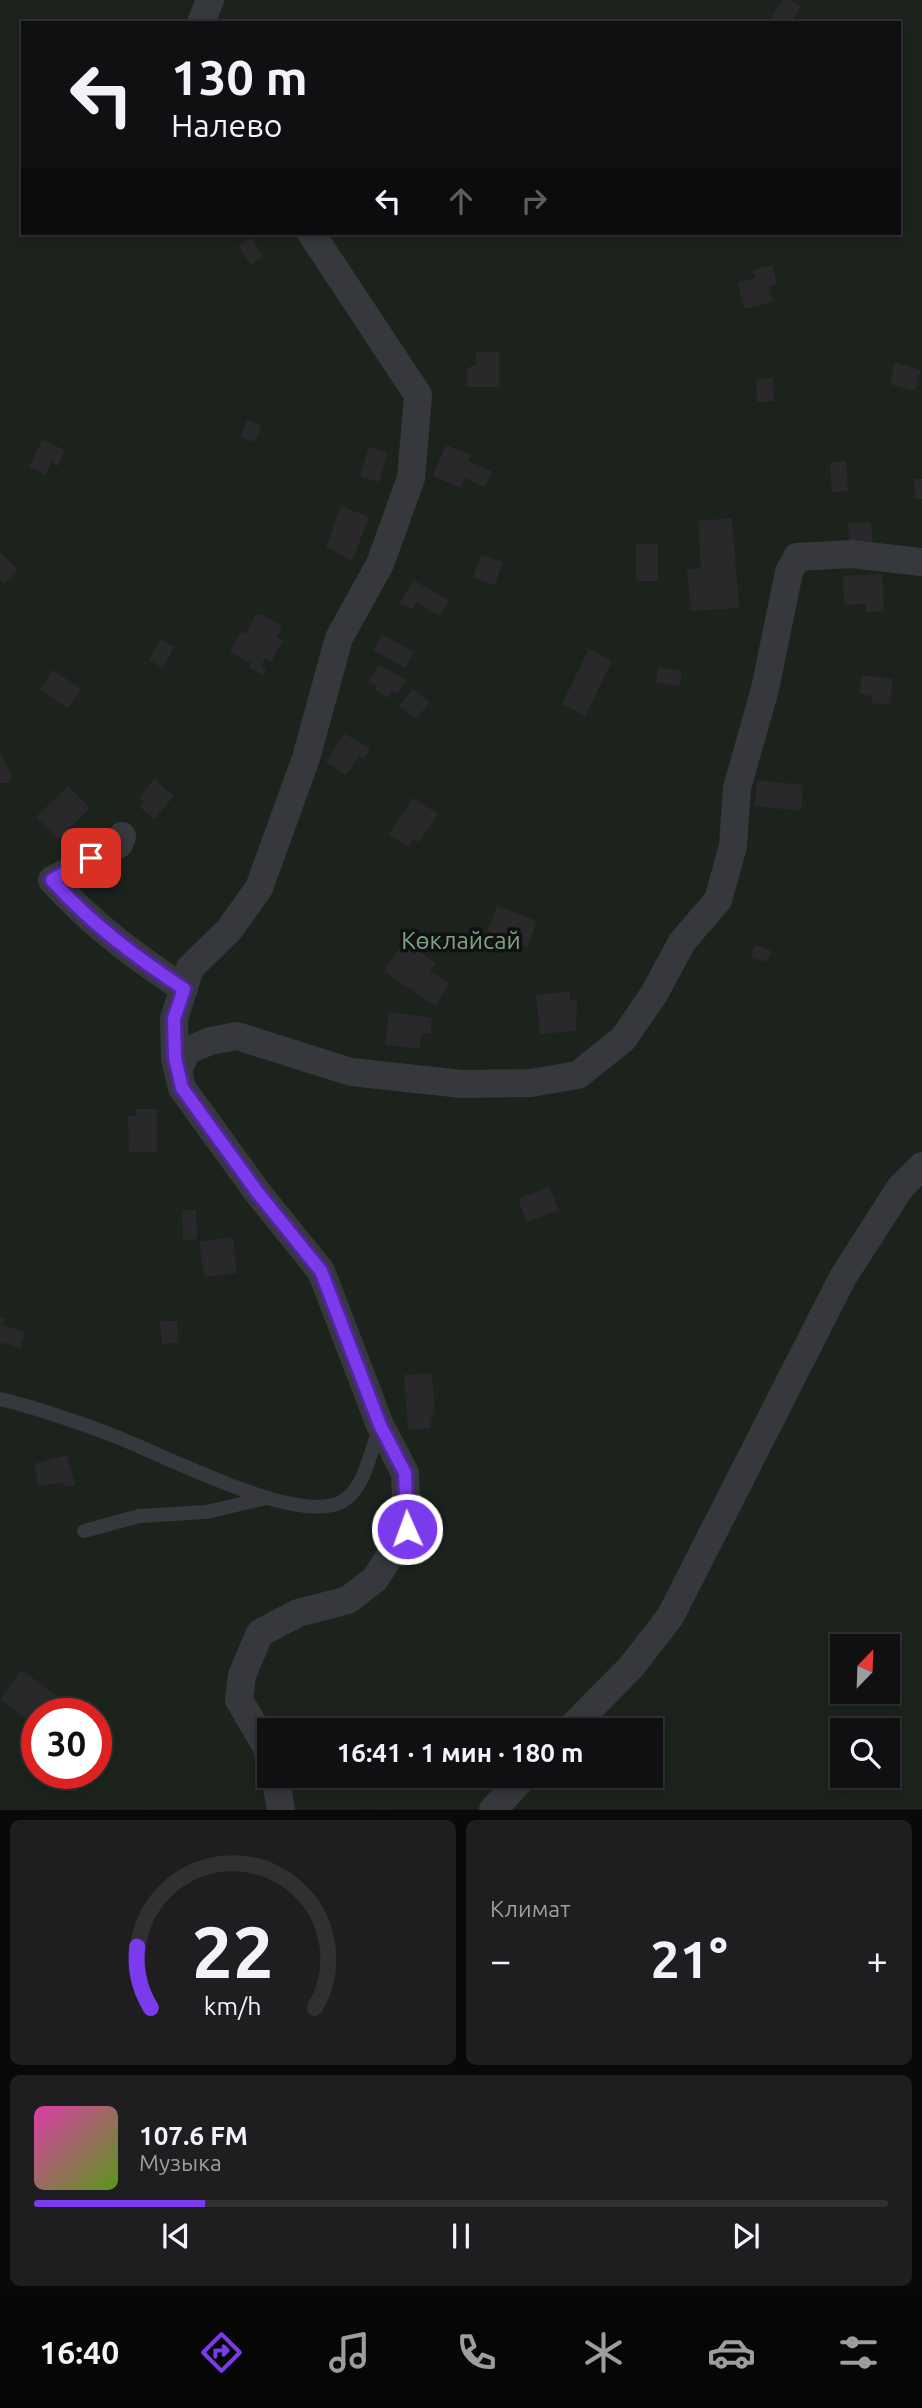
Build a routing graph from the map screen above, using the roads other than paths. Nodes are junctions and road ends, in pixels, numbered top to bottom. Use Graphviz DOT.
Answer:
graph roads {
  1 [pos="210,0"];
  2 [pos="202,21"];
  3 [pos="312,235"];
  4 [pos="922,562"];
  5 [pos="122,836"];
  6 [pos="184,989"];
  7 [pos="178,1070"];
  8 [pos="922,1167"];
  9 [pos="0,1399"];
  10 [pos="380,1425"];
  11 [pos="267,1497"];
  12 [pos="84,1531"];
  13 [pos="581,1718"];
  14 [pos="257,1731"];
  15 [pos="277,1788"];
  16 [pos="513,1788"];
  17 [pos="281,1810"];
  18 [pos="493,1810"];
  1 -- 2 [label="street"];
  3 -- 6 [label="street"];
  4 -- 7 [label="street"];
  5 -- 6 [label="street"];
  6 -- 7 [label="street"];
  7 -- 10 [label="street"];
  8 -- 13 [label="street"];
  9 -- 11 [label="lane"];
  10 -- 11 [label="lane"];
  10 -- 14 [label="street"];
  11 -- 12 [label="lane"];
  15 -- 17 [label="street"];
  16 -- 18 [label="street"];
}
